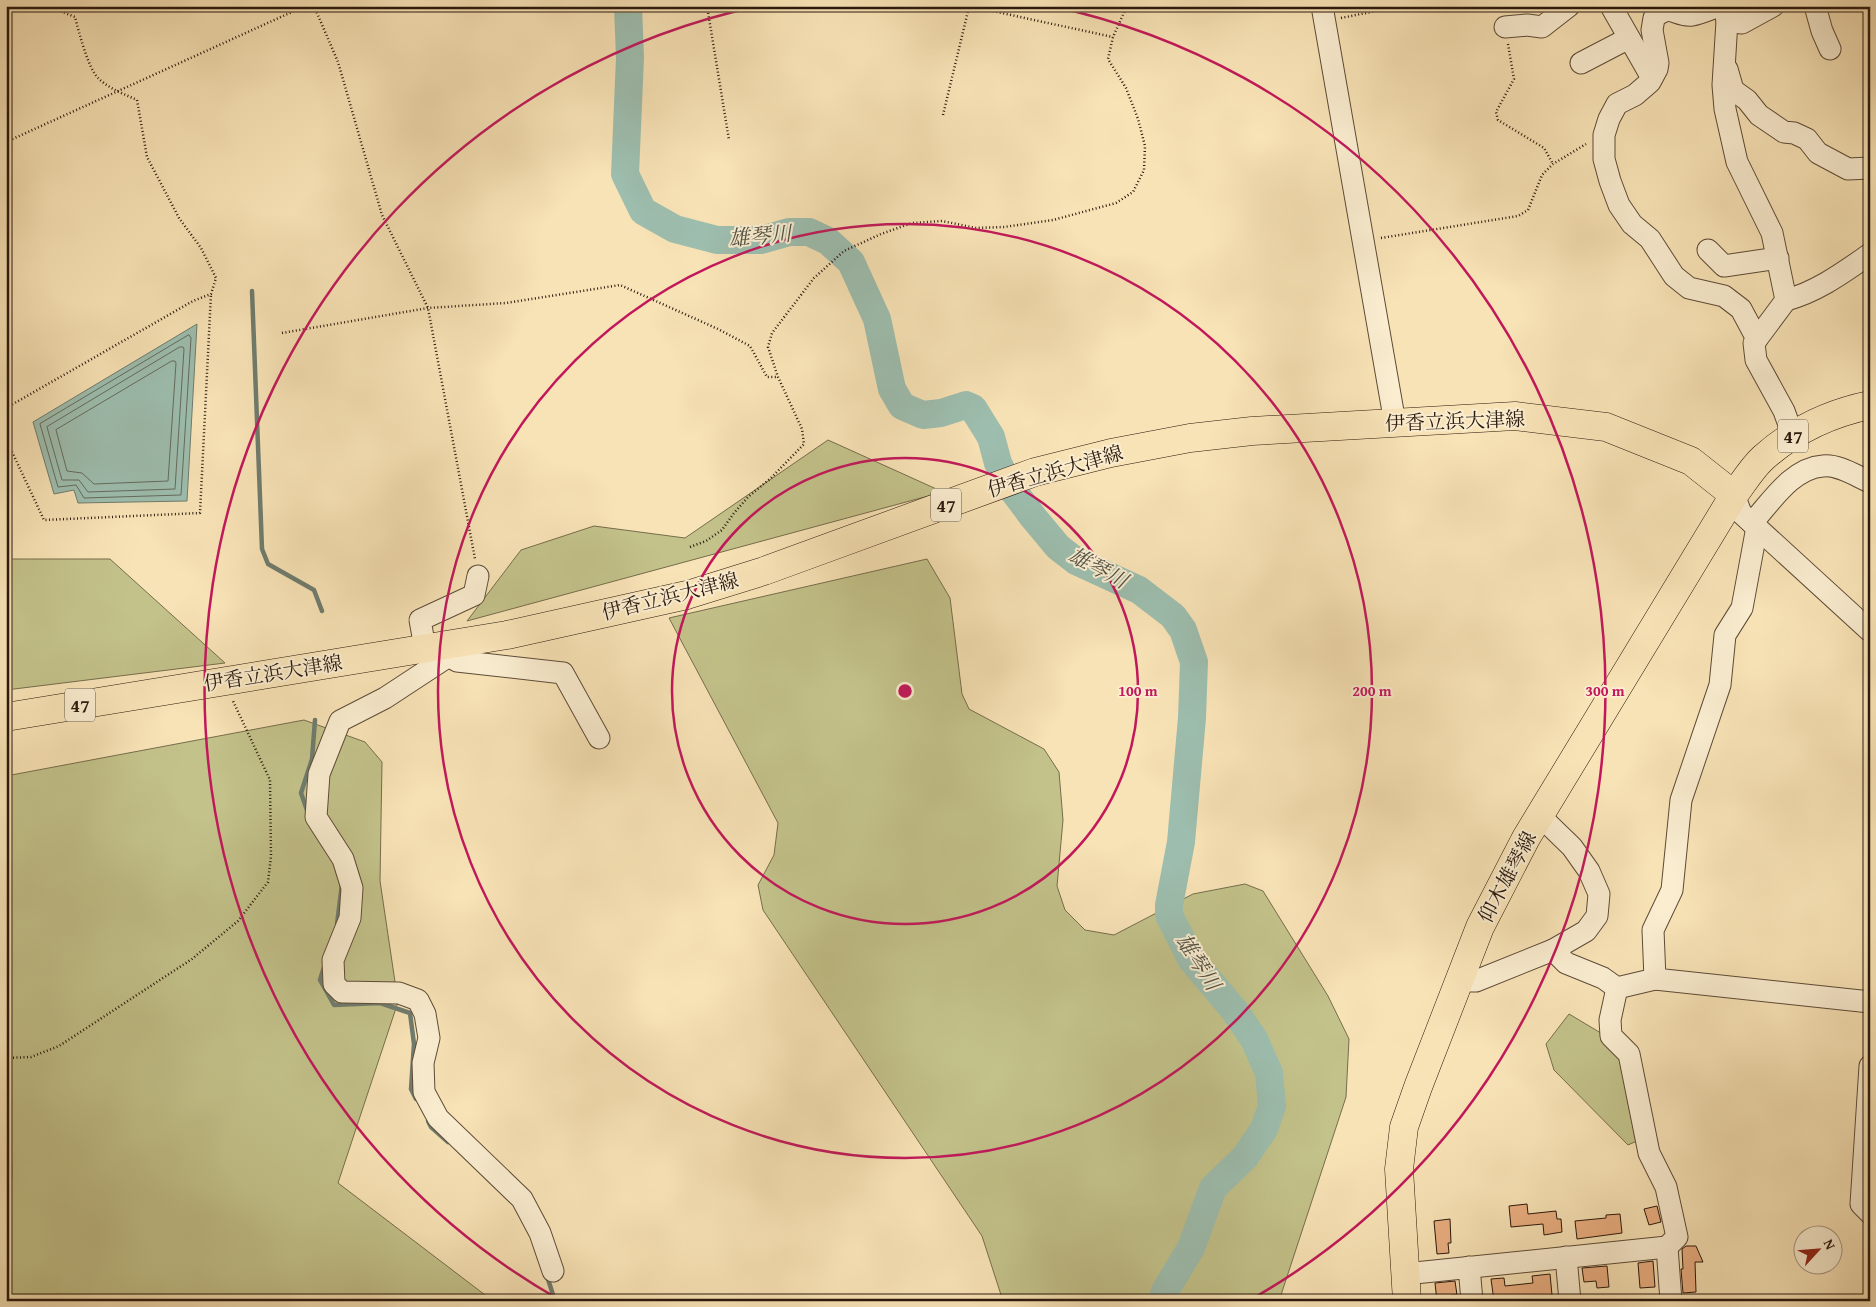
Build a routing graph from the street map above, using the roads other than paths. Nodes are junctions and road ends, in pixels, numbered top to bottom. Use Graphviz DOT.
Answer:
graph roads {
  1 [pos="1570,6"];
  2 [pos="1611,6"];
  3 [pos="1774,6"];
  4 [pos="1816,6"];
  5 [pos="1324,14"];
  6 [pos="1722,15"];
  7 [pos="1505,27"];
  8 [pos="1629,38"];
  9 [pos="1830,49"];
  10 [pos="1725,59"];
  11 [pos="1581,63"];
  12 [pos="1652,78"];
  13 [pos="1870,168"];
  14 [pos="1708,250"];
  15 [pos="1870,254"];
  16 [pos="1778,258"];
  17 [pos="1786,300"];
  18 [pos="1757,339"];
  19 [pos="1870,404"];
  20 [pos="1395,423"];
  21 [pos="1793,436"];
  22 [pos="1870,482"];
  23 [pos="1734,495"];
  24 [pos="1755,525"];
  25 [pos="478,576"];
  26 [pos="1870,631"];
  27 [pos="436,650"];
  28 [pos="6,717"];
  29 [pos="599,738"];
  30 [pos="1540,816"];
  31 [pos="1553,950"];
  32 [pos="1655,979"];
  33 [pos="1459,981"];
  34 [pos="1617,988"];
  35 [pos="1870,1002"];
  36 [pos="1870,1066"];
  37 [pos="1870,1213"];
  38 [pos="1667,1247"];
  39 [pos="1566,1257"];
  40 [pos="1469,1267"];
  41 [pos="553,1270"];
  42 [pos="1405,1274"];
  43 [pos="1407,1301"];
  44 [pos="1472,1301"];
  45 [pos="1570,1301"];
  46 [pos="1671,1301"];
  1 -- 7 [label="street"];
  2 -- 8 [label="street"];
  3 -- 6 [label="street"];
  4 -- 9 [label="street"];
  5 -- 20 [label="street"];
  6 -- 10 [label="street"];
  6 -- 12 [label="street"];
  8 -- 11 [label="street"];
  8 -- 12 [label="street"];
  10 -- 13 [label="street"];
  10 -- 16 [label="street"];
  12 -- 18 [label="street"];
  14 -- 16 [label="street"];
  15 -- 17 [label="street"];
  16 -- 17 [label="street"];
  17 -- 18 [label="street"];
  18 -- 21 [label="street"];
  19 -- 21 [label="main road, 47"];
  20 -- 23 [label="main road, 伊香立浜大津線 / 47"];
  20 -- 27 [label="main road, 伊香立浜大津線 / 47"];
  21 -- 23 [label="main road, 47"];
  22 -- 24 [label="street"];
  23 -- 24 [label="street"];
  23 -- 30 [label="main road, 仰木雄琴線"];
  24 -- 26 [label="street"];
  24 -- 32 [label="street"];
  25 -- 27 [label="street"];
  27 -- 28 [label="main road, 伊香立浜大津線 / 47"];
  27 -- 29 [label="street"];
  27 -- 41 [label="street"];
  30 -- 31 [label="street"];
  30 -- 33 [label="main road, 仰木雄琴線"];
  31 -- 33 [label="street"];
  31 -- 34 [label="street"];
  32 -- 34 [label="street"];
  32 -- 35 [label="street"];
  33 -- 42 [label="main road, 仰木雄琴線"];
  34 -- 38 [label="street"];
  36 -- 37 [label="street"];
  38 -- 39 [label="street"];
  38 -- 46 [label="street"];
  39 -- 40 [label="street"];
  39 -- 45 [label="street"];
  40 -- 42 [label="street"];
  40 -- 44 [label="street"];
  42 -- 43 [label="main road, 仰木雄琴線"];
}
